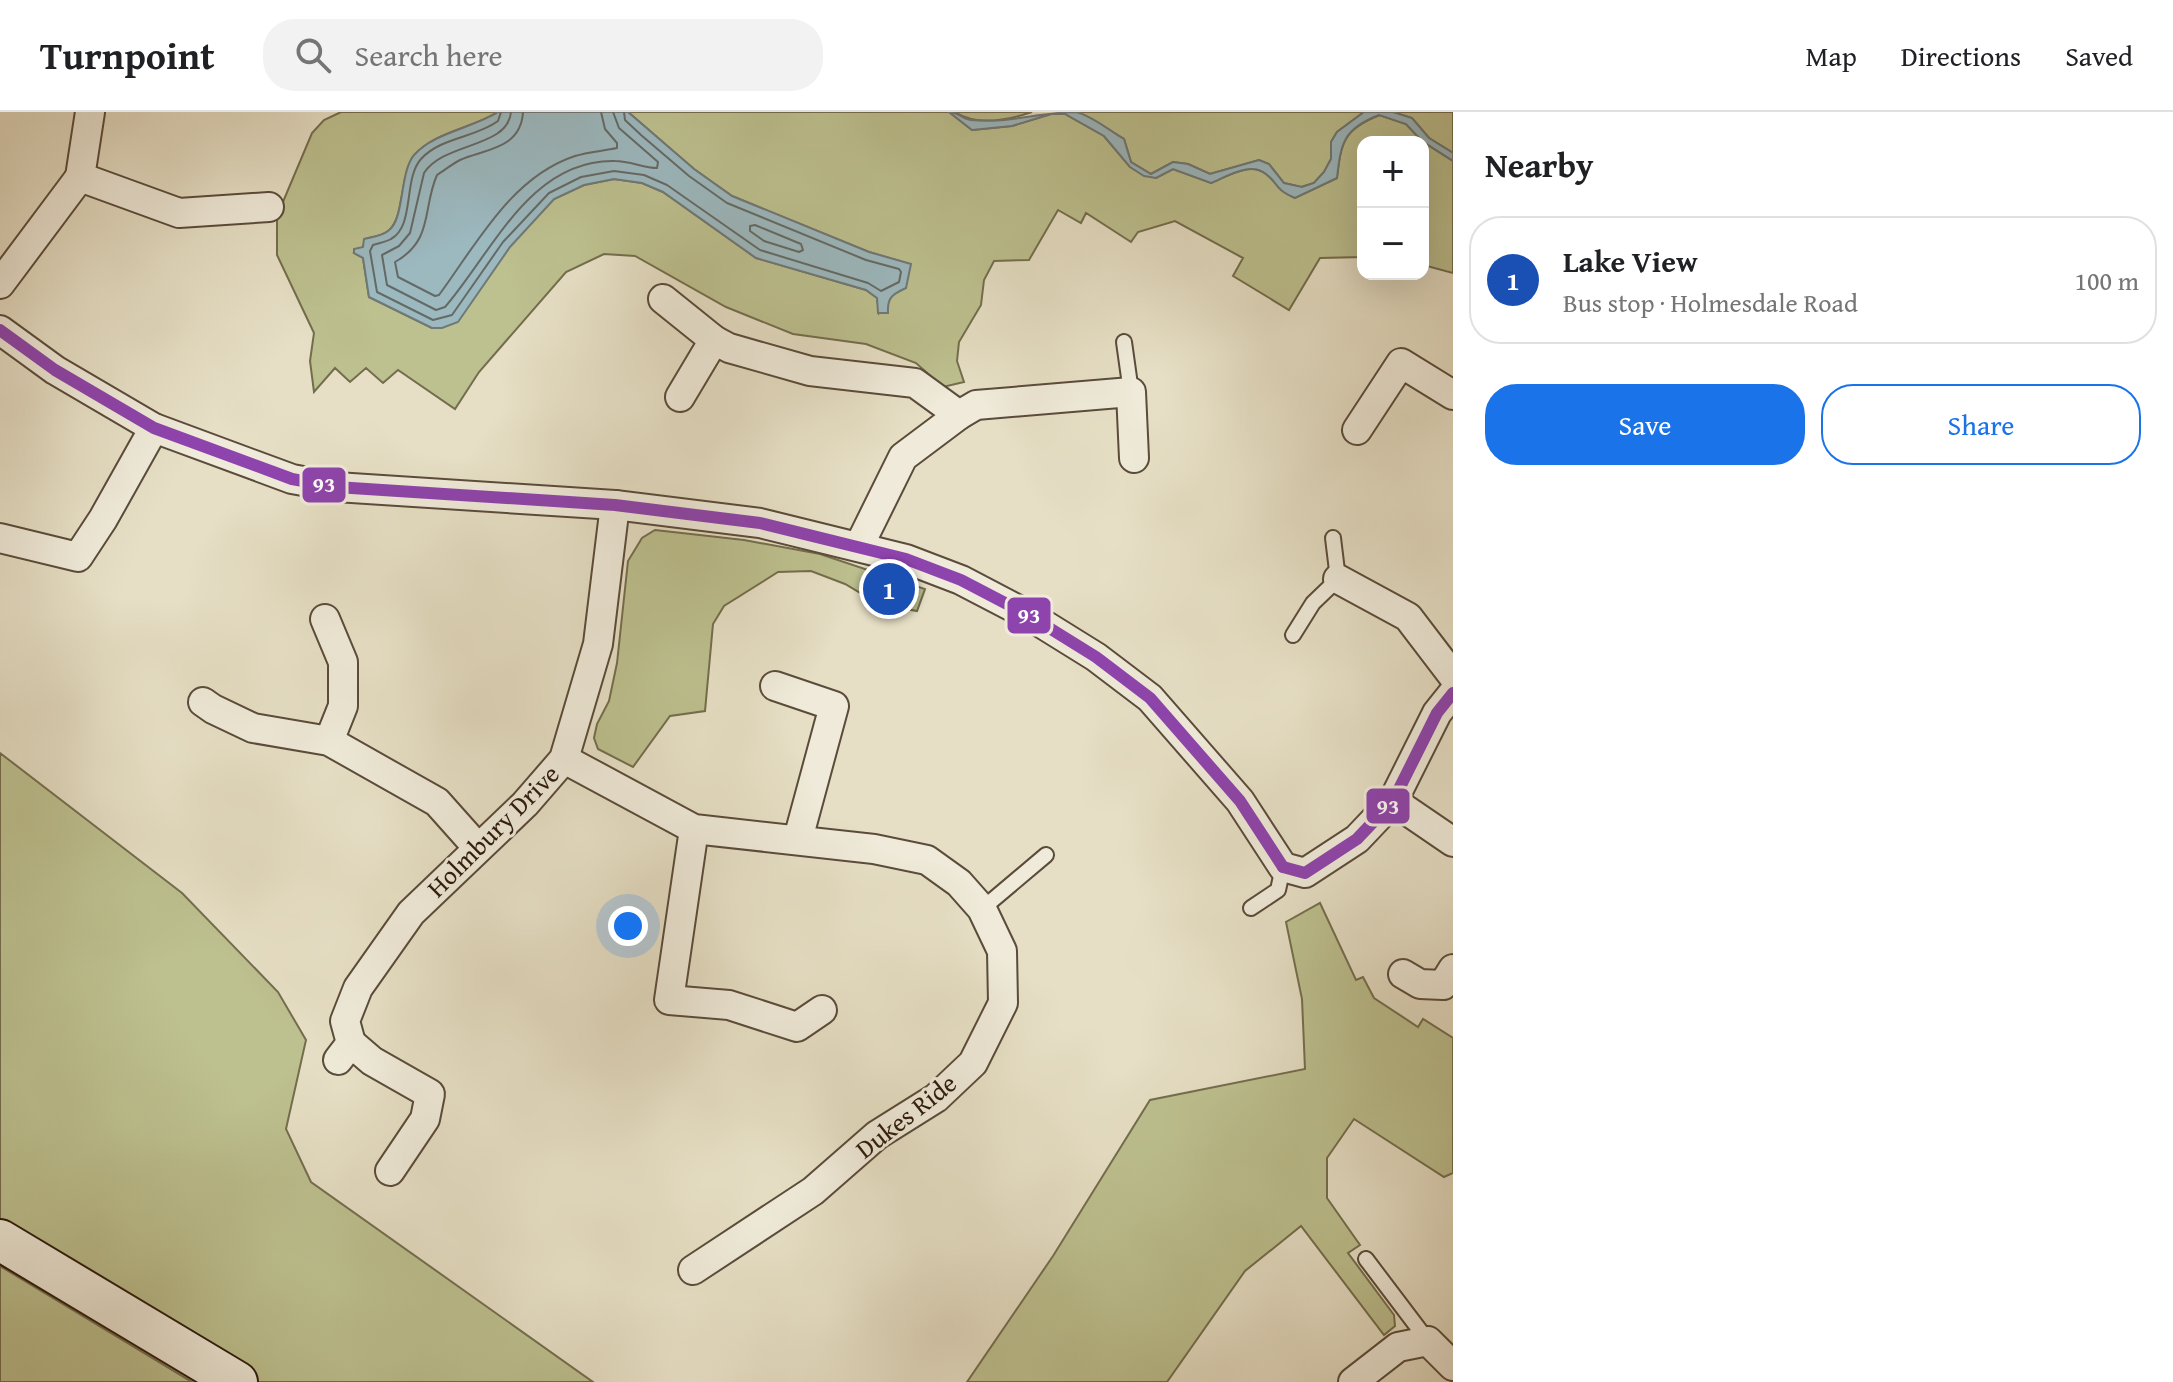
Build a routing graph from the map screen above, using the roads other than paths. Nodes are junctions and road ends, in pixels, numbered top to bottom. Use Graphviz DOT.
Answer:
graph roads {
  1 [pos="90,112"];
  2 [pos="80,177"];
  3 [pos="269,207"];
  4 [pos="0,284"];
  5 [pos="663,299"];
  6 [pos="0,330"];
  7 [pos="714,340"];
  8 [pos="1124,342"];
  9 [pos="1131,392"];
  10 [pos="1453,395"];
  11 [pos="680,397"];
  12 [pos="959,415"];
  13 [pos="154,428"];
  14 [pos="1357,430"];
  15 [pos="1134,458"];
  16 [pos="615,505"];
  17 [pos="0,538"];
  18 [pos="1333,538"];
  19 [pos="859,546"];
  20 [pos="1338,579"];
  21 [pos="325,619"];
  22 [pos="1293,635"];
  23 [pos="1453,676"];
  24 [pos="775,686"];
  25 [pos="1453,693"];
  26 [pos="203,702"];
  27 [pos="329,741"];
  28 [pos="564,759"];
  29 [pos="1393,801"];
  30 [pos="694,829"];
  31 [pos="798,839"];
  32 [pos="1453,842"];
  33 [pos="478,848"];
  34 [pos="1046,855"];
  35 [pos="1283,867"];
  36 [pos="1251,908"];
  37 [pos="982,909"];
  38 [pos="1453,969"];
  39 [pos="1403,974"];
  40 [pos="822,1010"];
  41 [pos="390,1171"];
  42 [pos="0,1240"];
  43 [pos="1366,1259"];
  44 [pos="693,1270"];
  45 [pos="1428,1341"];
  46 [pos="1453,1366"];
  47 [pos="237,1382"];
  48 [pos="1353,1382"];
  1 -- 2 [label="street"];
  2 -- 3 [label="street"];
  2 -- 4 [label="street"];
  5 -- 7 [label="street"];
  6 -- 13 [label="street"];
  7 -- 11 [label="street"];
  7 -- 12 [label="street"];
  8 -- 9 [label="lane"];
  9 -- 12 [label="street"];
  9 -- 15 [label="street"];
  10 -- 14 [label="street"];
  12 -- 19 [label="street"];
  13 -- 16 [label="street"];
  13 -- 17 [label="street"];
  16 -- 19 [label="street"];
  16 -- 28 [label="street, Holmbury Drive"];
  18 -- 20 [label="lane"];
  19 -- 35 [label="street"];
  20 -- 22 [label="lane"];
  20 -- 23 [label="street"];
  21 -- 27 [label="street"];
  24 -- 31 [label="street"];
  25 -- 29 [label="street"];
  26 -- 27 [label="street"];
  27 -- 33 [label="street"];
  28 -- 30 [label="street, Dukes Ride"];
  28 -- 33 [label="street, Holmbury Drive"];
  29 -- 32 [label="street"];
  29 -- 35 [label="street"];
  30 -- 31 [label="street, Dukes Ride"];
  30 -- 40 [label="street"];
  31 -- 37 [label="street, Dukes Ride"];
  33 -- 41 [label="street, Holmbury Drive"];
  34 -- 37 [label="lane"];
  35 -- 36 [label="lane"];
  37 -- 44 [label="street, Dukes Ride"];
  38 -- 39 [label="street"];
  42 -- 47 [label="street"];
  43 -- 45 [label="lane"];
  45 -- 46 [label="street"];
  45 -- 48 [label="street"];
}
